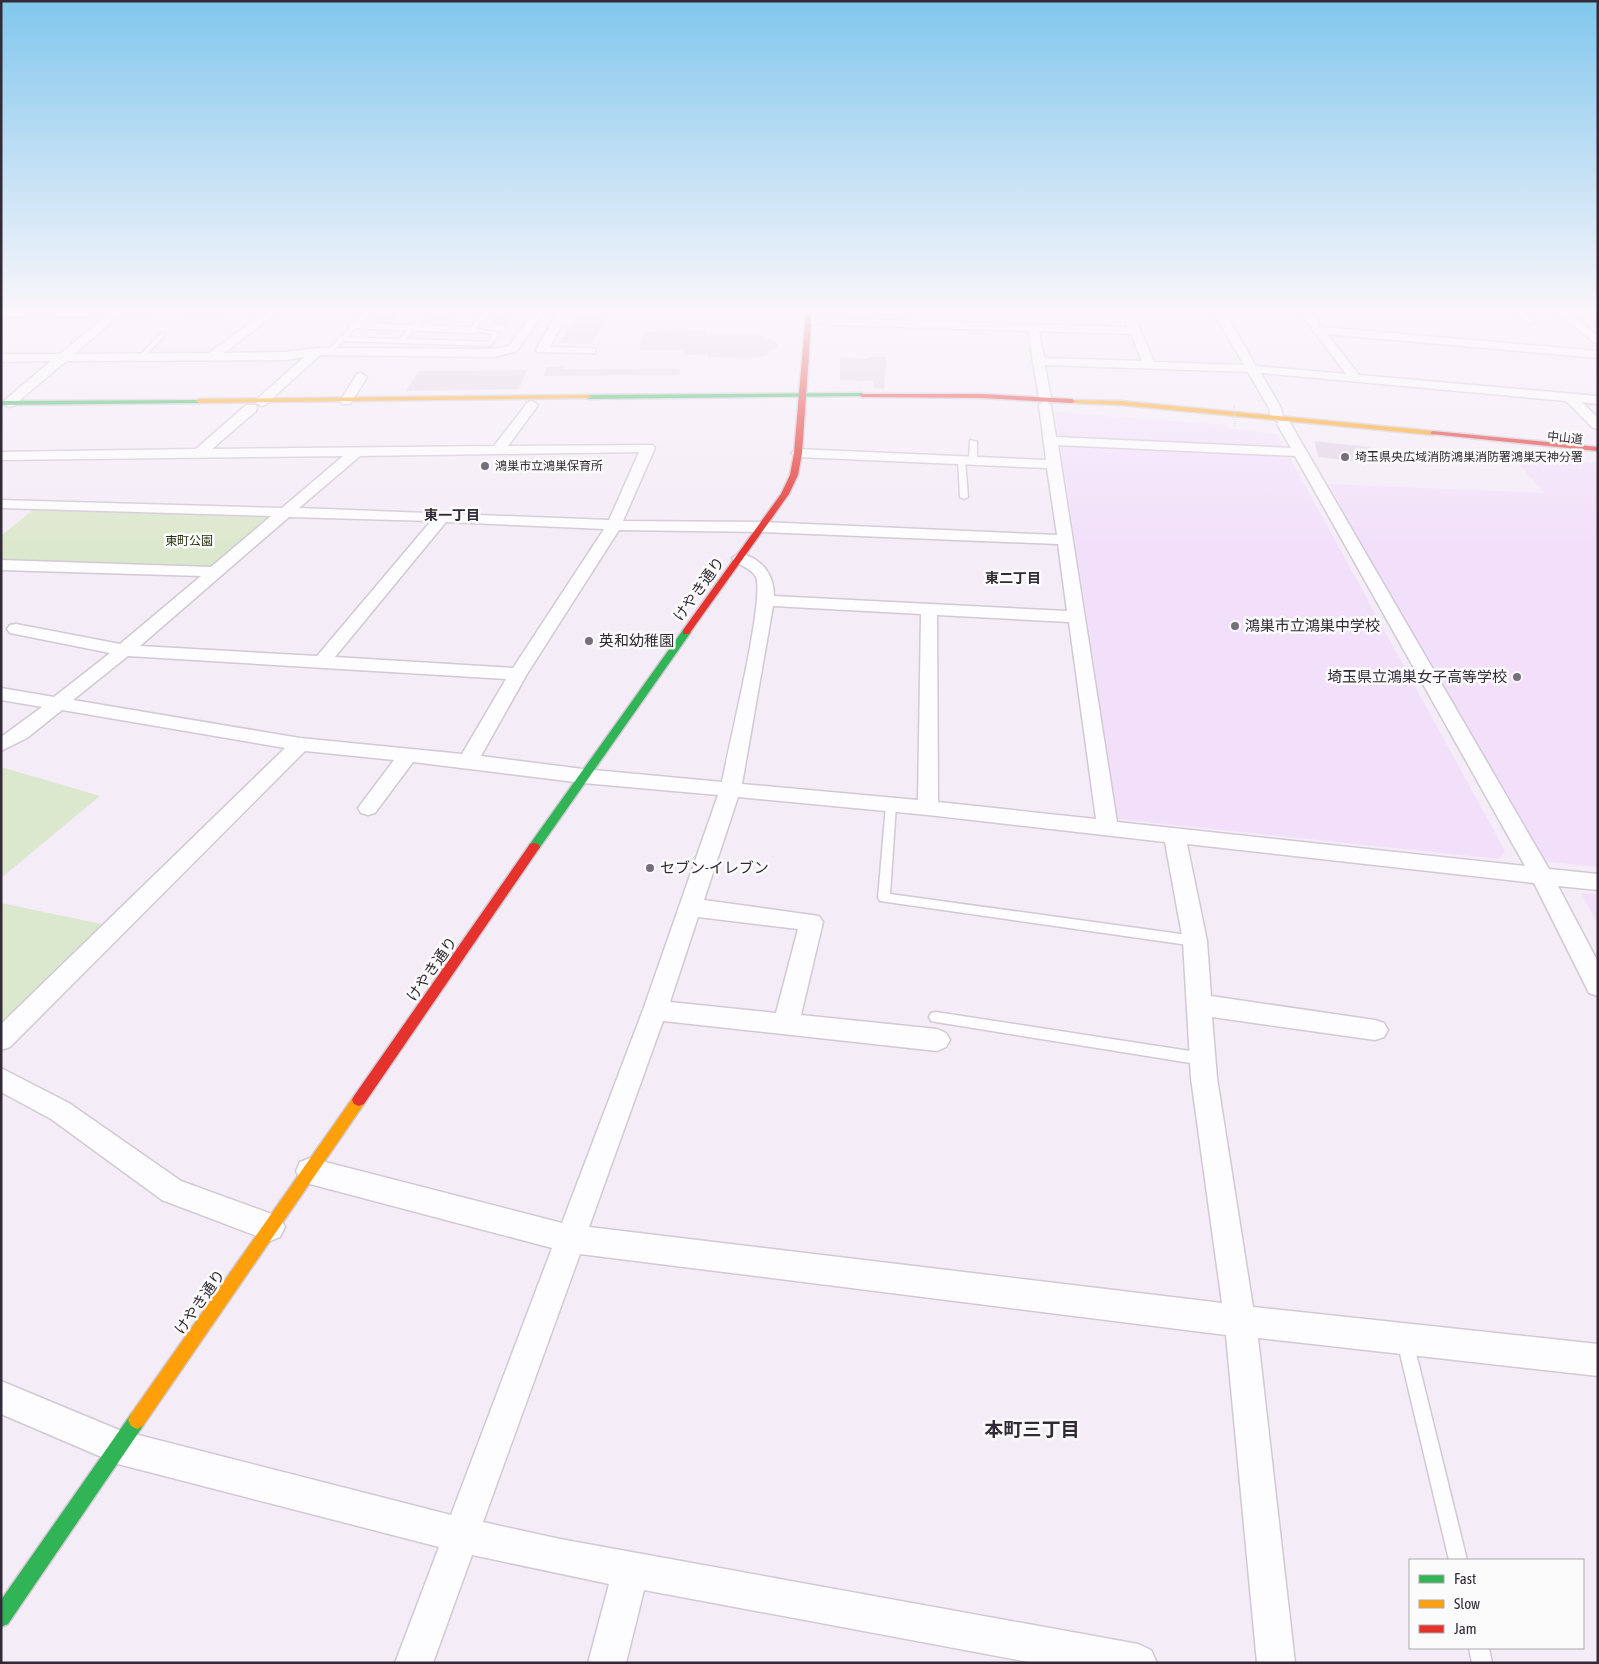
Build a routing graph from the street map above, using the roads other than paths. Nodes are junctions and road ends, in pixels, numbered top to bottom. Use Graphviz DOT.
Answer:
graph roads {
  1 [pos="25,389"];
  2 [pos="274,389"];
  3 [pos="354,389"];
  4 [pos="802,389"];
  5 [pos="1043,389"];
  6 [pos="1264,389"];
  7 [pos="1472,389"];
  8 [pos="1571,389"];
  9 [pos="801,398"];
  10 [pos="1574,398"];
  11 [pos="1598,400"];
  12 [pos="346,401"];
  13 [pos="1045,402"];
  14 [pos="532,404"];
  15 [pos="256,405"];
  16 [pos="4,406"];
  17 [pos="1280,421"];
  18 [pos="1598,425"];
  19 [pos="1050,441"];
  20 [pos="973,442"];
  21 [pos="1598,448"];
  22 [pos="498,450"];
  23 [pos="356,452"];
  24 [pos="1298,452"];
  25 [pos="798,453"];
  26 [pos="199,454"];
  27 [pos="1,456"];
  28 [pos="18,456"];
  29 [pos="1598,456"];
  30 [pos="967,460"];
  31 [pos="1053,464"];
  32 [pos="1,465"];
  33 [pos="964,497"];
  34 [pos="1,504"];
  35 [pos="284,512"];
  36 [pos="442,517"];
  37 [pos="614,525"];
  38 [pos="762,527"];
  39 [pos="1065,540"];
  40 [pos="740,558"];
  41 [pos="1,565"];
  42 [pos="214,572"];
  43 [pos="765,601"];
  44 [pos="929,610"];
  45 [pos="1076,617"];
  46 [pos="16,629"];
  47 [pos="124,650"];
  48 [pos="322,662"];
  49 [pos="518,674"];
  50 [pos="1,694"];
  51 [pos="58,704"];
  52 [pos="300,744"];
  53 [pos="1,745"];
  54 [pos="408,755"];
  55 [pos="468,760"];
  56 [pos="583,776"];
  57 [pos="730,791"];
  58 [pos="891,805"];
  59 [pos="368,808"];
  60 [pos="928,808"];
  61 [pos="1108,829"];
  62 [pos="1175,837"];
  63 [pos="1543,878"];
  64 [pos="1598,882"];
  65 [pos="690,907"];
  66 [pos="1195,941"];
  67 [pos="1598,986"];
  68 [pos="1201,1005"];
  69 [pos="655,1010"];
  70 [pos="786,1024"];
  71 [pos="937,1029"];
  72 [pos="1375,1030"];
  73 [pos="1,1040"];
  74 [pos="1203,1059"];
  75 [pos="2,1081"];
  76 [pos="310,1171"];
  77 [pos="270,1227"];
  78 [pos="570,1239"];
  79 [pos="1240,1320"];
  80 [pos="1404,1337"];
  81 [pos="1598,1360"];
  82 [pos="1,1397"];
  83 [pos="118,1447"];
  84 [pos="460,1535"];
  85 [pos="1458,1559"];
  86 [pos="631,1570"];
  87 [pos="1,1617"];
  88 [pos="1479,1649"];
  89 [pos="414,1663"];
  90 [pos="607,1663"];
  91 [pos="1138,1663"];
  92 [pos="1276,1663"];
  93 [pos="1482,1663"];
  1 -- 16 [label="street"];
  2 -- 15 [label="street"];
  3 -- 12 [label="street"];
  4 -- 9 [label="main road, けやき通り"];
  5 -- 13 [label="street"];
  6 -- 17 [label="street"];
  7 -- 10 [label="street"];
  8 -- 10 [label="street"];
  9 -- 12 [label="main road, 中山道"];
  9 -- 13 [label="main road, 中山道"];
  9 -- 14 [label="main road, 中山道"];
  9 -- 25 [label="main road, けやき通り"];
  10 -- 11 [label="street"];
  10 -- 18 [label="street"];
  12 -- 15 [label="main road, 中山道"];
  13 -- 17 [label="main road, 中山道"];
  13 -- 19 [label="street"];
  14 -- 15 [label="main road, 中山道"];
  14 -- 22 [label="street"];
  15 -- 16 [label="main road, 中山道"];
  15 -- 26 [label="street"];
  17 -- 21 [label="main road, 中山道"];
  17 -- 24 [label="street"];
  17 -- 29 [label="main road, 中山道"];
  19 -- 24 [label="street"];
  19 -- 31 [label="street"];
  20 -- 30 [label="lane"];
  22 -- 23 [label="street"];
  22 -- 37 [label="street"];
  23 -- 26 [label="street"];
  23 -- 35 [label="street"];
  24 -- 63 [label="street"];
  25 -- 30 [label="street"];
  25 -- 38 [label="main road, けやき通り"];
  26 -- 28 [label="street"];
  27 -- 28 [label="street"];
  28 -- 32 [label="street"];
  30 -- 31 [label="street"];
  30 -- 33 [label="lane"];
  31 -- 39 [label="street"];
  34 -- 35 [label="street"];
  35 -- 36 [label="street"];
  35 -- 42 [label="street"];
  36 -- 37 [label="street"];
  36 -- 48 [label="street"];
  37 -- 38 [label="street"];
  37 -- 49 [label="street"];
  38 -- 39 [label="street"];
  38 -- 40 [label="main road, けやき通り"];
  39 -- 45 [label="street"];
  40 -- 43 [label="street"];
  40 -- 56 [label="main road, けやき通り"];
  41 -- 42 [label="street"];
  42 -- 47 [label="street"];
  43 -- 44 [label="street"];
  43 -- 57 [label="street"];
  44 -- 45 [label="street"];
  44 -- 60 [label="street"];
  45 -- 61 [label="street"];
  46 -- 47 [label="street"];
  47 -- 48 [label="street"];
  47 -- 51 [label="street"];
  48 -- 49 [label="street"];
  49 -- 55 [label="street"];
  50 -- 51 [label="street"];
  51 -- 52 [label="street"];
  51 -- 53 [label="street"];
  52 -- 54 [label="street"];
  52 -- 73 [label="street"];
  54 -- 55 [label="street"];
  54 -- 59 [label="street"];
  55 -- 56 [label="street"];
  56 -- 57 [label="street"];
  56 -- 76 [label="main road, けやき通り"];
  57 -- 58 [label="street"];
  57 -- 65 [label="street"];
  58 -- 60 [label="street"];
  58 -- 66 [label="lane"];
  60 -- 61 [label="street"];
  61 -- 62 [label="street"];
  62 -- 63 [label="street"];
  62 -- 66 [label="street"];
  63 -- 64 [label="street"];
  63 -- 67 [label="street"];
  65 -- 69 [label="street"];
  65 -- 70 [label="street"];
  66 -- 68 [label="street"];
  68 -- 72 [label="street"];
  68 -- 74 [label="street"];
  69 -- 70 [label="street"];
  69 -- 78 [label="street"];
  70 -- 71 [label="street"];
  71 -- 74 [label="lane"];
  74 -- 79 [label="street"];
  75 -- 77 [label="street"];
  76 -- 77 [label="main road, けやき通り"];
  76 -- 78 [label="street"];
  77 -- 83 [label="main road, けやき通り"];
  78 -- 79 [label="street"];
  78 -- 84 [label="street"];
  79 -- 80 [label="street"];
  79 -- 92 [label="street"];
  80 -- 81 [label="street"];
  80 -- 85 [label="lane"];
  82 -- 83 [label="street"];
  83 -- 84 [label="street"];
  83 -- 87 [label="main road, けやき通り"];
  84 -- 86 [label="street"];
  84 -- 89 [label="street"];
  86 -- 90 [label="street"];
  86 -- 91 [label="street"];
  88 -- 93 [label="lane"];
}
